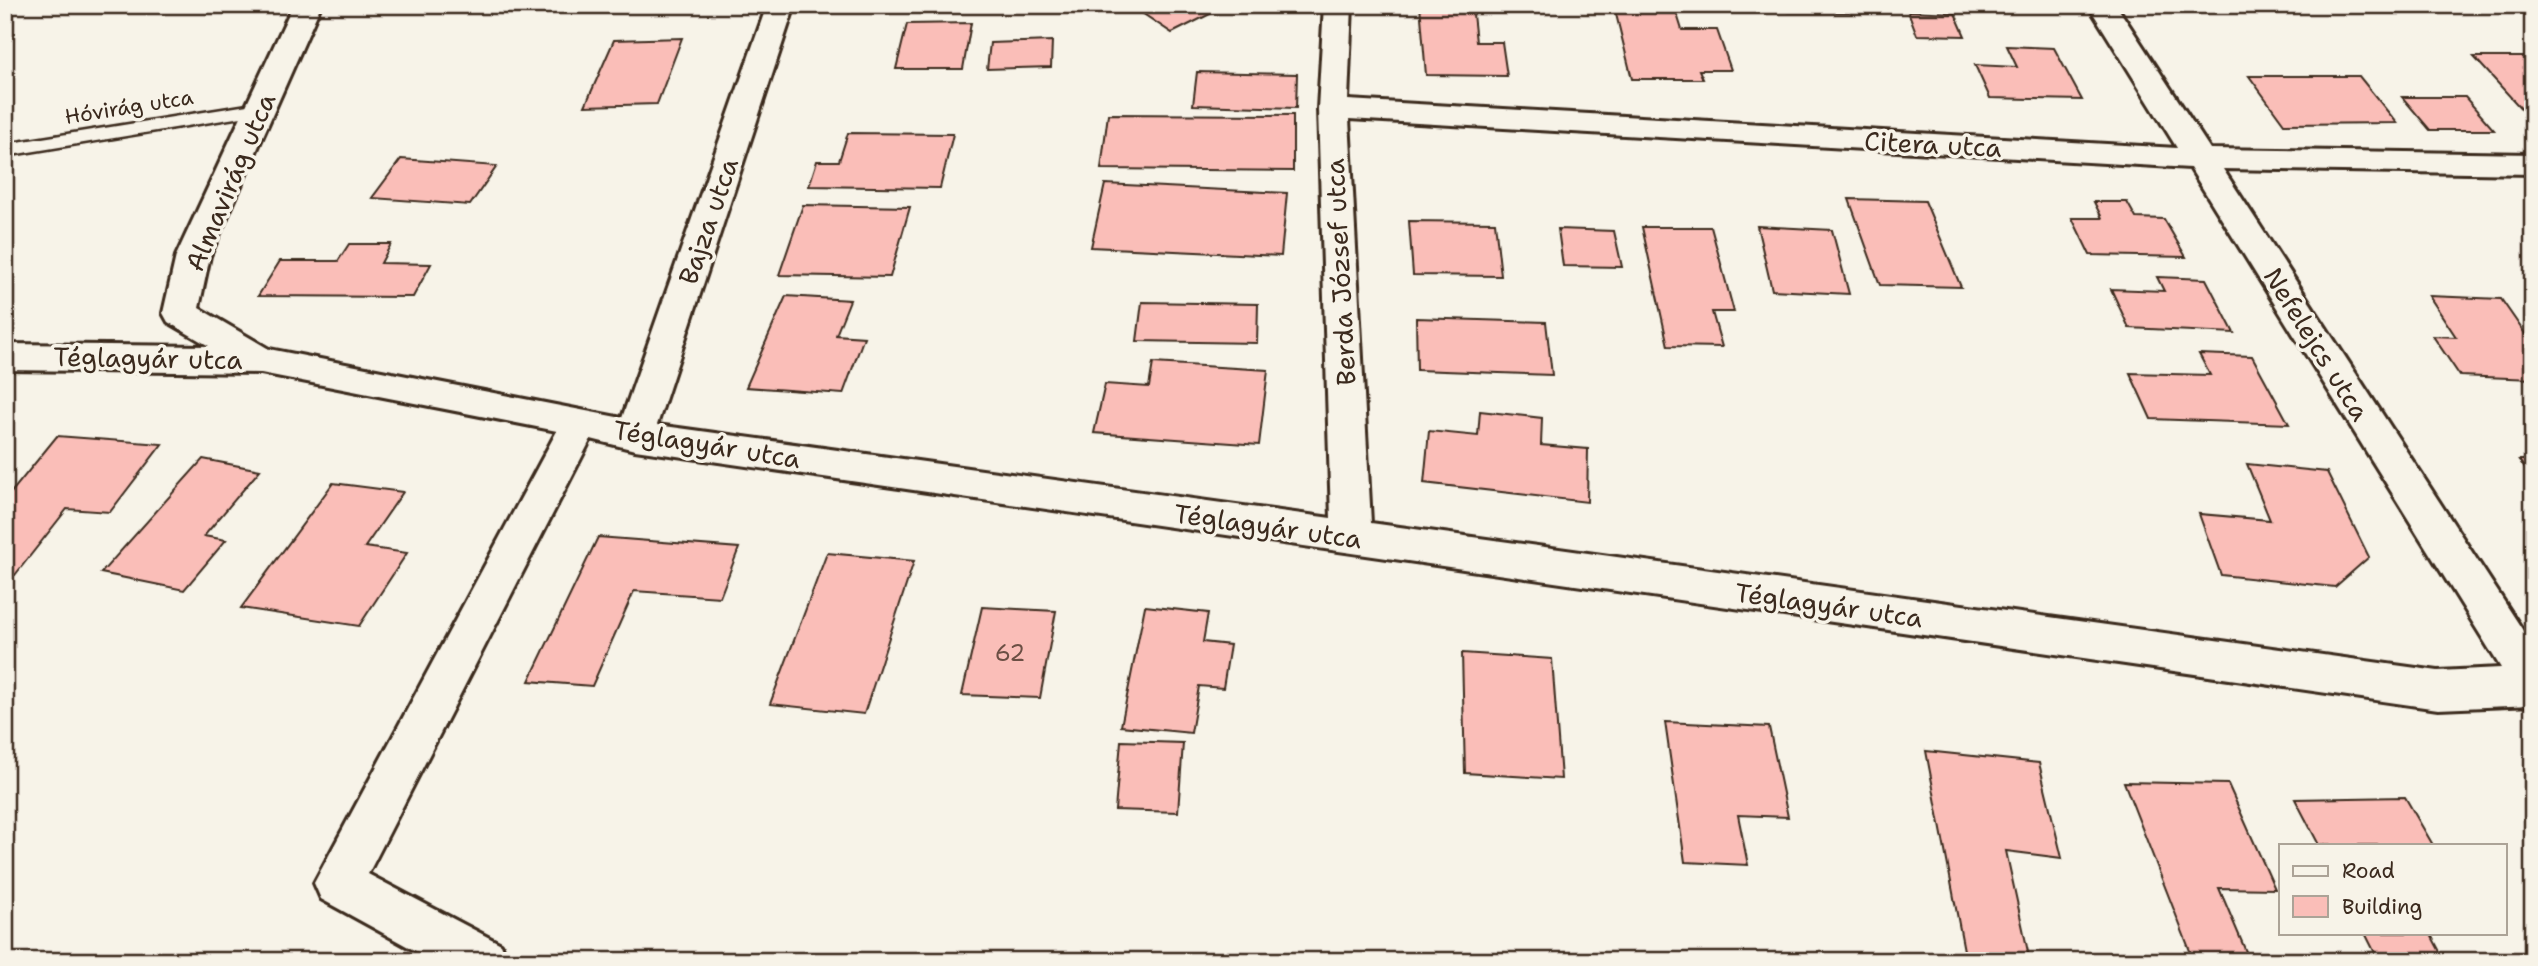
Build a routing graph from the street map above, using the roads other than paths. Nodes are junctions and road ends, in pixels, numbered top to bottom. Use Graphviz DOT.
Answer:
graph roads {
  1 [pos="307,5"];
  2 [pos="781,5"];
  3 [pos="1338,5"];
  4 [pos="2102,5"];
  5 [pos="260,109"];
  6 [pos="1333,109"];
  7 [pos="5,150"];
  8 [pos="2200,159"];
  9 [pos="2533,164"];
  10 [pos="5,357"];
  11 [pos="261,360"];
  12 [pos="581,422"];
  13 [pos="635,436"];
  14 [pos="1352,538"];
  15 [pos="2533,684"];
  16 [pos="484,961"];
  1 -- 5 [label="street, Almavirág utca"];
  2 -- 13 [label="street, Bajza utca"];
  3 -- 6 [label="street, Berda József utca"];
  4 -- 8 [label="street, Nefelejcs utca"];
  5 -- 7 [label="lane, Hóvirág utca"];
  5 -- 11 [label="street, Almavirág utca"];
  6 -- 8 [label="street, Citera utca"];
  6 -- 14 [label="street, Berda József utca"];
  8 -- 9 [label="street, Citera utca"];
  8 -- 15 [label="street, Nefelejcs utca"];
  10 -- 11 [label="street, Téglagyár utca"];
  11 -- 12 [label="street, Téglagyár utca"];
  12 -- 13 [label="street, Téglagyár utca"];
  12 -- 16 [label="street"];
  13 -- 14 [label="street, Téglagyár utca"];
  14 -- 15 [label="street, Téglagyár utca"];
}
